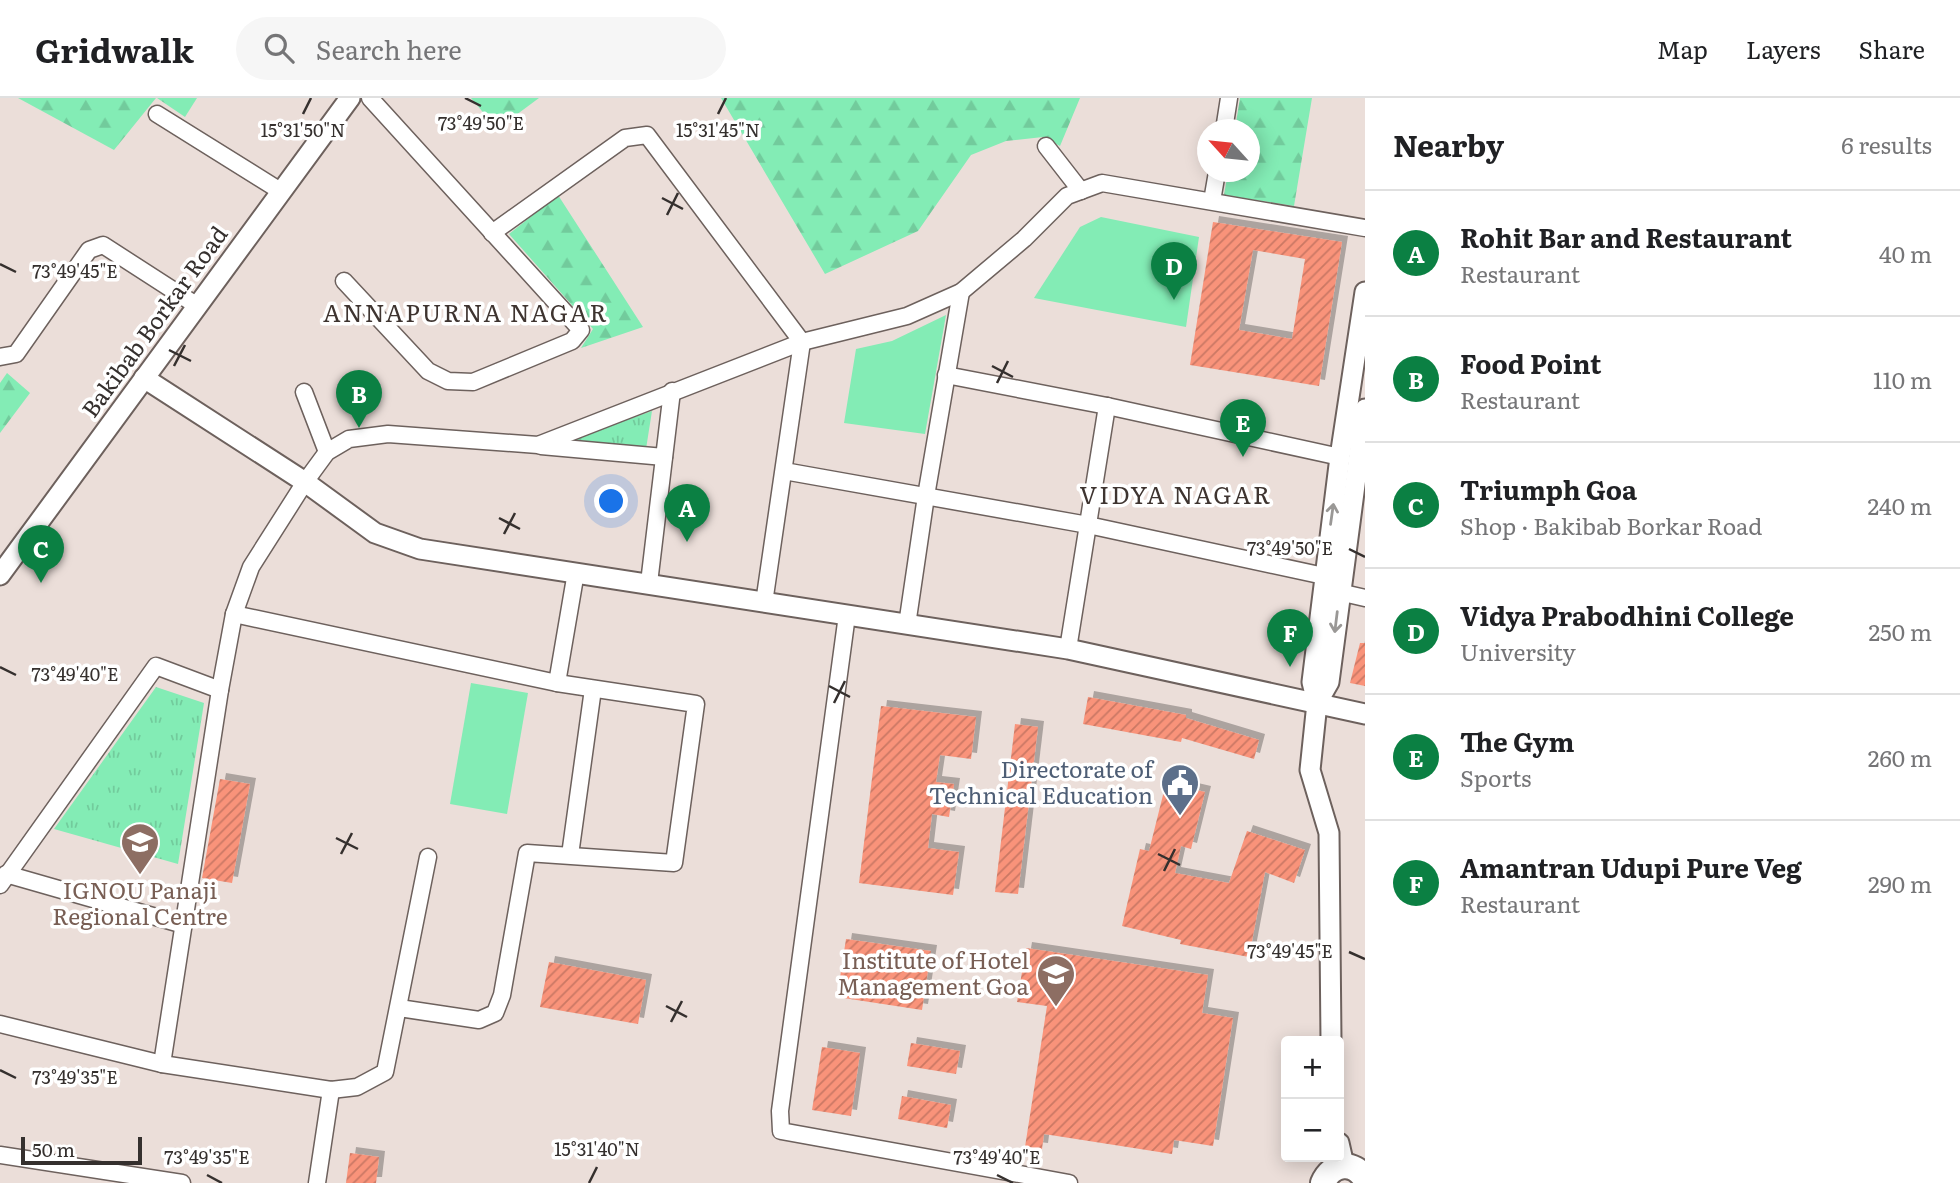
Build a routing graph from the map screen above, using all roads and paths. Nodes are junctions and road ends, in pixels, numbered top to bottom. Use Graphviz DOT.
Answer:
graph roads {
  1 [pos="350,98"];
  2 [pos="370,98"];
  3 [pos="1229,98"];
  4 [pos="157,114"];
  5 [pos="1226,119"];
  6 [pos="1046,146"];
  7 [pos="1215,182"];
  8 [pos="1081,191"];
  9 [pos="282,192"];
  10 [pos="1212,201"];
  11 [pos="1365,228"];
  12 [pos="492,233"];
  13 [pos="344,281"];
  14 [pos="961,292"];
  15 [pos="1365,292"];
  16 [pos="196,305"];
  17 [pos="802,342"];
  18 [pos="0,357"];
  19 [pos="946,375"];
  20 [pos="144,378"];
  21 [pos="672,391"];
  22 [pos="304,392"];
  23 [pos="1107,406"];
  24 [pos="1365,409"];
  25 [pos="538,445"];
  26 [pos="327,452"];
  27 [pos="664,457"];
  28 [pos="1354,460"];
  29 [pos="783,471"];
  30 [pos="304,482"];
  31 [pos="926,496"];
  32 [pos="1088,525"];
  33 [pos="576,572"];
  34 [pos="0,575"];
  35 [pos="1324,576"];
  36 [pos="649,583"];
  37 [pos="1339,592"];
  38 [pos="1365,598"];
  39 [pos="764,603"];
  40 [pos="234,614"];
  41 [pos="847,615"];
  42 [pos="907,625"];
  43 [pos="1068,649"];
  44 [pos="557,683"];
  45 [pos="220,690"];
  46 [pos="593,690"];
  47 [pos="1317,703"];
  48 [pos="1365,714"];
  49 [pos="570,855"];
  50 [pos="428,857"];
  51 [pos="3,880"];
  52 [pos="184,925"];
  53 [pos="399,1008"];
  54 [pos="0,1024"];
  55 [pos="1331,1036"];
  56 [pos="162,1064"];
  57 [pos="331,1090"];
  58 [pos="0,1155"];
  59 [pos="1344,1157"];
  60 [pos="1336,1162"];
  61 [pos="1365,1180"];
  62 [pos="182,1183"];
  63 [pos="317,1183"];
  64 [pos="1069,1183"];
  65 [pos="1323,1183"];
  1 -- 9 [label="street, Bakibab Borkar Road"];
  2 -- 12 [label="street"];
  3 -- 5 [label="street"];
  4 -- 9 [label="street"];
  6 -- 8 [label="street"];
  7 -- 10 [label="street"];
  8 -- 10 [label="street"];
  8 -- 14 [label="street"];
  9 -- 16 [label="street, Bakibab Borkar Road"];
  10 -- 11 [label="street"];
  12 -- 13 [label="street"];
  12 -- 17 [label="street"];
  14 -- 17 [label="street"];
  14 -- 19 [label="street"];
  15 -- 28 [label="street"];
  16 -- 18 [label="street"];
  16 -- 20 [label="street, Bakibab Borkar Road"];
  17 -- 21 [label="street"];
  17 -- 29 [label="street"];
  19 -- 23 [label="street"];
  19 -- 31 [label="street"];
  20 -- 30 [label="street"];
  20 -- 34 [label="street, Bakibab Borkar Road"];
  21 -- 25 [label="street"];
  21 -- 27 [label="street"];
  22 -- 26 [label="street"];
  23 -- 28 [label="street"];
  23 -- 32 [label="street"];
  24 -- 28 [label="street"];
  25 -- 26 [label="street"];
  25 -- 27 [label="street"];
  26 -- 30 [label="street"];
  27 -- 36 [label="street"];
  35 -- 28 [label="street, one-way"];
  28 -- 37 [label="street"];
  29 -- 31 [label="street"];
  29 -- 39 [label="street"];
  30 -- 33 [label="street"];
  30 -- 40 [label="street"];
  31 -- 32 [label="street"];
  31 -- 42 [label="street"];
  32 -- 35 [label="street"];
  32 -- 43 [label="street"];
  33 -- 36 [label="street"];
  33 -- 44 [label="street"];
  35 -- 47 [label="street"];
  36 -- 39 [label="street"];
  37 -- 38 [label="street"];
  37 -- 47 [label="street, one-way"];
  39 -- 41 [label="street"];
  40 -- 44 [label="street"];
  40 -- 45 [label="street"];
  41 -- 42 [label="street"];
  41 -- 64 [label="street"];
  42 -- 43 [label="street"];
  43 -- 47 [label="street"];
  44 -- 46 [label="street"];
  45 -- 51 [label="street"];
  45 -- 52 [label="street"];
  46 -- 49 [label="street"];
  46 -- 49 [label="street"];
  47 -- 48 [label="street"];
  47 -- 55 [label="street"];
  49 -- 53 [label="street"];
  50 -- 53 [label="street"];
  51 -- 52 [label="street"];
  52 -- 56 [label="street"];
  53 -- 57 [label="street"];
  54 -- 56 [label="street"];
  56 -- 57 [label="street"];
  57 -- 63 [label="street"];
  58 -- 62 [label="street"];
  59 -- 61 [label="main road"];
  60 -- 65 [label="main road"];
}
